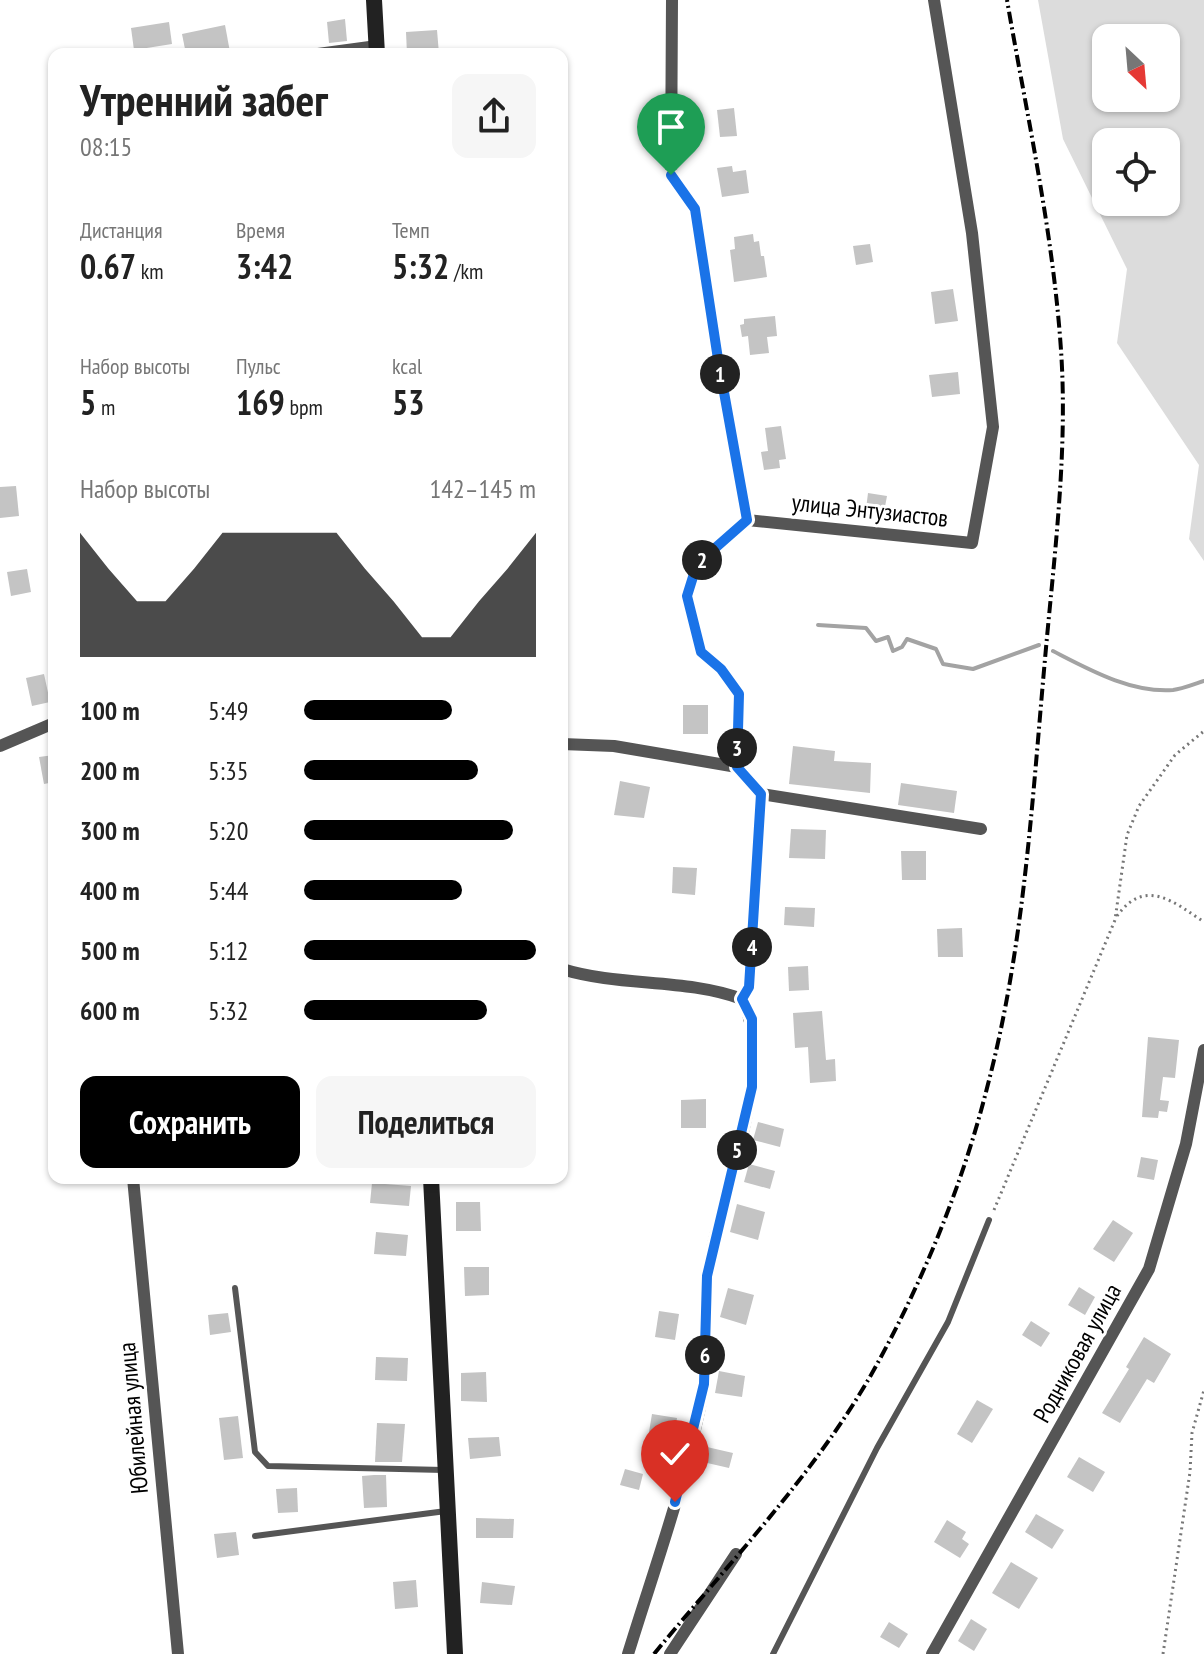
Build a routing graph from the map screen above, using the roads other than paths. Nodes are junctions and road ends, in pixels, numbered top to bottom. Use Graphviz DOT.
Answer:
graph roads {
  1 [pos="374,0"];
  2 [pos="672,0"];
  3 [pos="934,0"];
  4 [pos="377,48"];
  5 [pos="747,520"];
  6 [pos="48,726"];
  7 [pos="568,744"];
  8 [pos="0,746"];
  9 [pos="737,767"];
  10 [pos="761,794"];
  11 [pos="981,829"];
  12 [pos="568,971"];
  13 [pos="742,999"];
  14 [pos="1204,1050"];
  15 [pos="134,1184"];
  16 [pos="431,1184"];
  17 [pos="989,1220"];
  18 [pos="235,1288"];
  19 [pos="446,1470"];
  20 [pos="449,1510"];
  21 [pos="255,1536"];
  22 [pos="736,1554"];
  23 [pos="178,1654"];
  24 [pos="455,1654"];
  25 [pos="628,1654"];
  26 [pos="670,1654"];
  27 [pos="773,1654"];
  28 [pos="932,1654"];
  1 -- 4 [label="street"];
  2 -- 5 [label="street"];
  3 -- 5 [label="street, улица Энтузиастов"];
  5 -- 9 [label="street"];
  6 -- 8 [label="street"];
  7 -- 9 [label="street"];
  9 -- 10 [label="street"];
  10 -- 11 [label="street"];
  10 -- 13 [label="lane"];
  12 -- 13 [label="street"];
  13 -- 25 [label="street"];
  14 -- 28 [label="street, Родниковая улица"];
  15 -- 23 [label="street, Юбилейная улица"];
  16 -- 19 [label="street"];
  17 -- 27 [label="lane"];
  18 -- 19 [label="lane"];
  19 -- 20 [label="street"];
  20 -- 21 [label="lane"];
  20 -- 24 [label="street"];
  22 -- 26 [label="street"];
}
